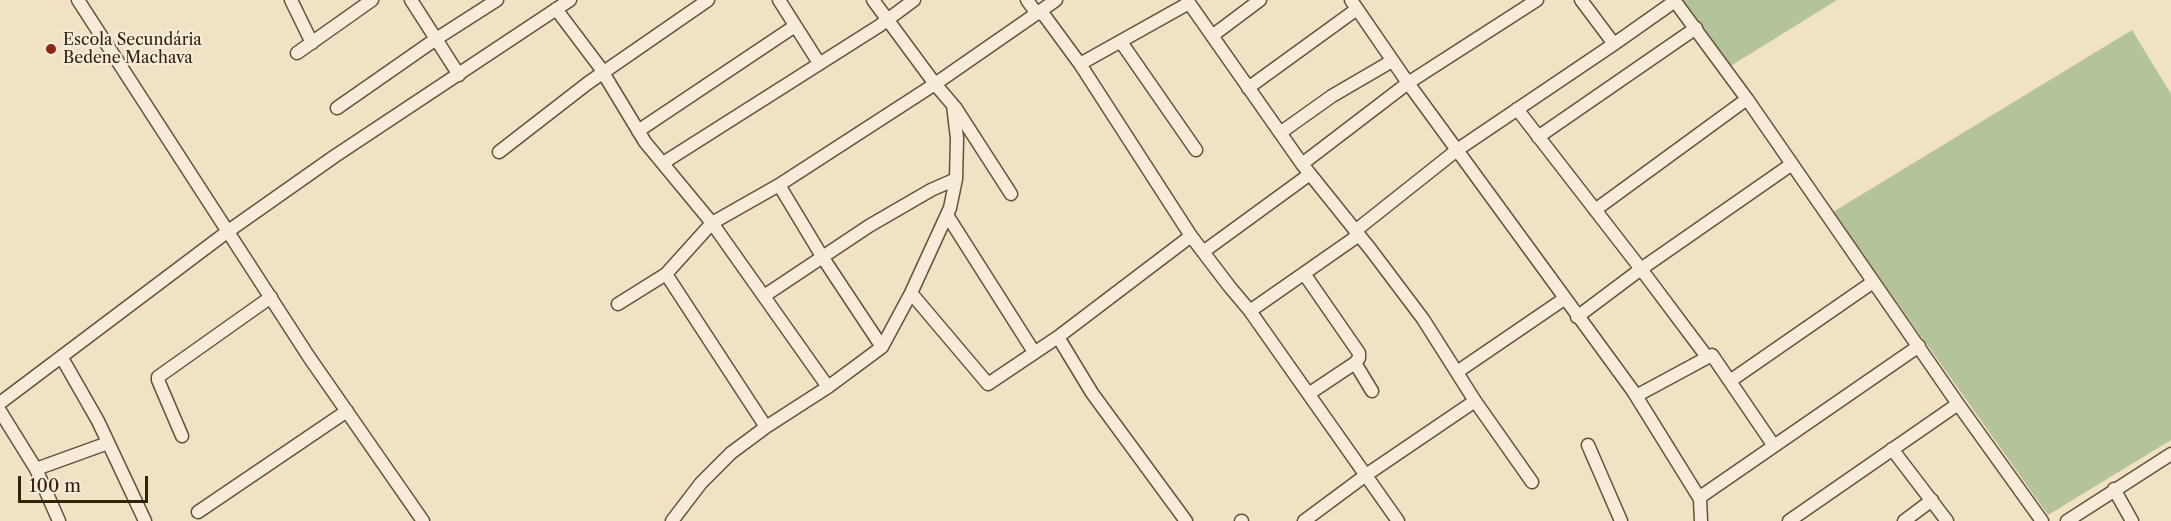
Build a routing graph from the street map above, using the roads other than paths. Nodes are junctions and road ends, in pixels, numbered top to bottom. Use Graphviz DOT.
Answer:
graph roads {
  1 [pos="78,0"];
  2 [pos="291,0"];
  3 [pos="372,0"];
  4 [pos="411,0"];
  5 [pos="496,0"];
  6 [pos="570,0"];
  7 [pos="708,0"];
  8 [pos="779,0"];
  9 [pos="873,0"];
  10 [pos="914,0"];
  11 [pos="1027,0"];
  12 [pos="1056,0"];
  13 [pos="1260,0"];
  14 [pos="1538,0"];
  15 [pos="1581,0"];
  16 [pos="1675,0"];
  17 [pos="1188,1"];
  18 [pos="1356,4"];
  19 [pos="556,9"];
  20 [pos="1039,13"];
  21 [pos="887,20"];
  22 [pos="795,26"];
  23 [pos="1696,28"];
  24 [pos="1212,36"];
  25 [pos="436,39"];
  26 [pos="1121,42"];
  27 [pos="312,43"];
  28 [pos="1614,45"];
  29 [pos="297,53"];
  30 [pos="1392,61"];
  31 [pos="819,63"];
  32 [pos="1080,64"];
  33 [pos="603,74"];
  34 [pos="459,75"];
  35 [pos="1408,83"];
  36 [pos="935,84"];
  37 [pos="1248,88"];
  38 [pos="1747,99"];
  39 [pos="954,105"];
  40 [pos="337,108"];
  41 [pos="1517,109"];
  42 [pos="638,131"];
  43 [pos="1280,133"];
  44 [pos="1538,137"];
  45 [pos="1196,150"];
  46 [pos="1457,150"];
  47 [pos="499,152"];
  48 [pos="663,163"];
  49 [pos="1302,164"];
  50 [pos="1792,164"];
  51 [pos="1310,174"];
  52 [pos="956,179"];
  53 [pos="779,185"];
  54 [pos="1011,194"];
  55 [pos="1595,210"];
  56 [pos="947,215"];
  57 [pos="712,223"];
  58 [pos="227,232"];
  59 [pos="1357,233"];
  60 [pos="1191,236"];
  61 [pos="1203,252"];
  62 [pos="823,258"];
  63 [pos="1641,269"];
  64 [pos="666,274"];
  65 [pos="1305,275"];
  66 [pos="1873,282"];
  67 [pos="911,293"];
  68 [pos="764,296"];
  69 [pos="271,297"];
  70 [pos="1564,299"];
  71 [pos="618,304"];
  72 [pos="1250,311"];
  73 [pos="1578,317"];
  74 [pos="1058,337"];
  75 [pos="1919,346"];
  76 [pos="882,347"];
  77 [pos="1034,352"];
  78 [pos="1707,357"];
  79 [pos="62,358"];
  80 [pos="1355,363"];
  81 [pos="1457,372"];
  82 [pos="1730,381"];
  83 [pos="828,387"];
  84 [pos="1372,391"];
  85 [pos="1310,393"];
  86 [pos="1636,396"];
  87 [pos="1475,401"];
  88 [pos="0,403"];
  89 [pos="1958,404"];
  90 [pos="0,411"];
  91 [pos="347,411"];
  92 [pos="766,426"];
  93 [pos="182,436"];
  94 [pos="108,444"];
  95 [pos="1588,445"];
  96 [pos="1774,446"];
  97 [pos="1892,449"];
  98 [pos="2171,454"];
  99 [pos="36,470"];
  100 [pos="1366,475"];
  101 [pos="1533,483"];
  102 [pos="2114,489"];
  103 [pos="1700,499"];
  104 [pos="1932,500"];
  105 [pos="198,512"];
  106 [pos="59,521"];
  107 [pos="145,521"];
  108 [pos="423,521"];
  109 [pos="672,521"];
  110 [pos="1186,521"];
  111 [pos="1304,521"];
  112 [pos="1398,521"];
  113 [pos="1621,521"];
  114 [pos="1701,521"];
  115 [pos="1789,521"];
  116 [pos="1904,521"];
  117 [pos="1947,521"];
  118 [pos="2042,521"];
  119 [pos="2067,521"];
  120 [pos="2132,521"];
  1 -- 58 [label="street"];
  2 -- 27 [label="street"];
  3 -- 27 [label="street"];
  4 -- 25 [label="street"];
  5 -- 25 [label="street"];
  6 -- 19 [label="street"];
  7 -- 33 [label="street"];
  8 -- 22 [label="street"];
  9 -- 21 [label="street"];
  10 -- 21 [label="street"];
  11 -- 20 [label="street"];
  12 -- 20 [label="street"];
  13 -- 24 [label="street"];
  14 -- 35 [label="street"];
  15 -- 28 [label="street"];
  16 -- 23 [label="street"];
  16 -- 28 [label="street"];
  17 -- 24 [label="street"];
  17 -- 26 [label="street"];
  18 -- 30 [label="street"];
  18 -- 37 [label="street"];
  19 -- 33 [label="street"];
  19 -- 34 [label="street"];
  20 -- 32 [label="street"];
  20 -- 36 [label="street"];
  21 -- 31 [label="street"];
  21 -- 36 [label="street"];
  22 -- 31 [label="street"];
  22 -- 42 [label="street"];
  23 -- 38 [label="street"];
  23 -- 44 [label="street"];
  24 -- 37 [label="street"];
  25 -- 34 [label="street"];
  25 -- 40 [label="street"];
  26 -- 32 [label="street"];
  26 -- 45 [label="street"];
  27 -- 29 [label="street"];
  28 -- 41 [label="street"];
  30 -- 35 [label="street"];
  30 -- 43 [label="street"];
  31 -- 48 [label="street"];
  32 -- 60 [label="street"];
  33 -- 42 [label="street"];
  33 -- 47 [label="street"];
  34 -- 58 [label="street"];
  35 -- 46 [label="street"];
  35 -- 49 [label="street"];
  36 -- 39 [label="street"];
  36 -- 53 [label="street"];
  37 -- 43 [label="street"];
  38 -- 50 [label="street"];
  38 -- 55 [label="street"];
  39 -- 52 [label="street"];
  39 -- 54 [label="street"];
  41 -- 44 [label="street"];
  41 -- 46 [label="street"];
  42 -- 48 [label="street"];
  43 -- 49 [label="street"];
  44 -- 55 [label="street"];
  46 -- 59 [label="street"];
  46 -- 70 [label="street"];
  48 -- 57 [label="street"];
  49 -- 51 [label="street"];
  50 -- 63 [label="street"];
  50 -- 66 [label="street"];
  51 -- 59 [label="street"];
  51 -- 61 [label="street"];
  52 -- 56 [label="street"];
  52 -- 62 [label="street"];
  53 -- 57 [label="street"];
  53 -- 62 [label="street"];
  55 -- 63 [label="street"];
  56 -- 67 [label="street"];
  56 -- 77 [label="street"];
  57 -- 64 [label="street"];
  57 -- 68 [label="street"];
  58 -- 69 [label="street"];
  58 -- 79 [label="street"];
  59 -- 65 [label="street"];
  59 -- 81 [label="street"];
  60 -- 61 [label="street"];
  60 -- 74 [label="street"];
  61 -- 72 [label="street"];
  62 -- 68 [label="street"];
  62 -- 76 [label="street"];
  63 -- 73 [label="street"];
  63 -- 78 [label="street"];
  64 -- 71 [label="street"];
  64 -- 92 [label="street"];
  65 -- 72 [label="street"];
  65 -- 80 [label="street"];
  66 -- 75 [label="street"];
  66 -- 82 [label="street"];
  67 -- 76 [label="street"];
  67 -- 77 [label="street"];
  68 -- 83 [label="street"];
  69 -- 91 [label="street"];
  69 -- 93 [label="street"];
  70 -- 73 [label="street"];
  70 -- 81 [label="street"];
  72 -- 85 [label="street"];
  73 -- 86 [label="street"];
  74 -- 77 [label="street"];
  74 -- 110 [label="street"];
  75 -- 89 [label="street"];
  75 -- 96 [label="street"];
  76 -- 83 [label="street"];
  78 -- 82 [label="street"];
  78 -- 86 [label="street"];
  79 -- 88 [label="street"];
  79 -- 94 [label="street"];
  80 -- 84 [label="street"];
  80 -- 85 [label="street"];
  81 -- 87 [label="street"];
  82 -- 96 [label="street"];
  83 -- 92 [label="street"];
  85 -- 100 [label="street"];
  86 -- 103 [label="street"];
  87 -- 100 [label="street"];
  87 -- 101 [label="street"];
  89 -- 97 [label="street"];
  89 -- 118 [label="street"];
  90 -- 99 [label="street"];
  91 -- 105 [label="street"];
  91 -- 108 [label="street"];
  92 -- 109 [label="street"];
  94 -- 99 [label="street"];
  94 -- 107 [label="street"];
  95 -- 113 [label="street"];
  96 -- 103 [label="street"];
  97 -- 104 [label="street"];
  97 -- 115 [label="street"];
  98 -- 102 [label="street"];
  99 -- 106 [label="street"];
  100 -- 111 [label="street"];
  100 -- 112 [label="street"];
  102 -- 119 [label="street"];
  102 -- 120 [label="street"];
  103 -- 114 [label="street"];
  104 -- 116 [label="street"];
  104 -- 117 [label="street"];
}
